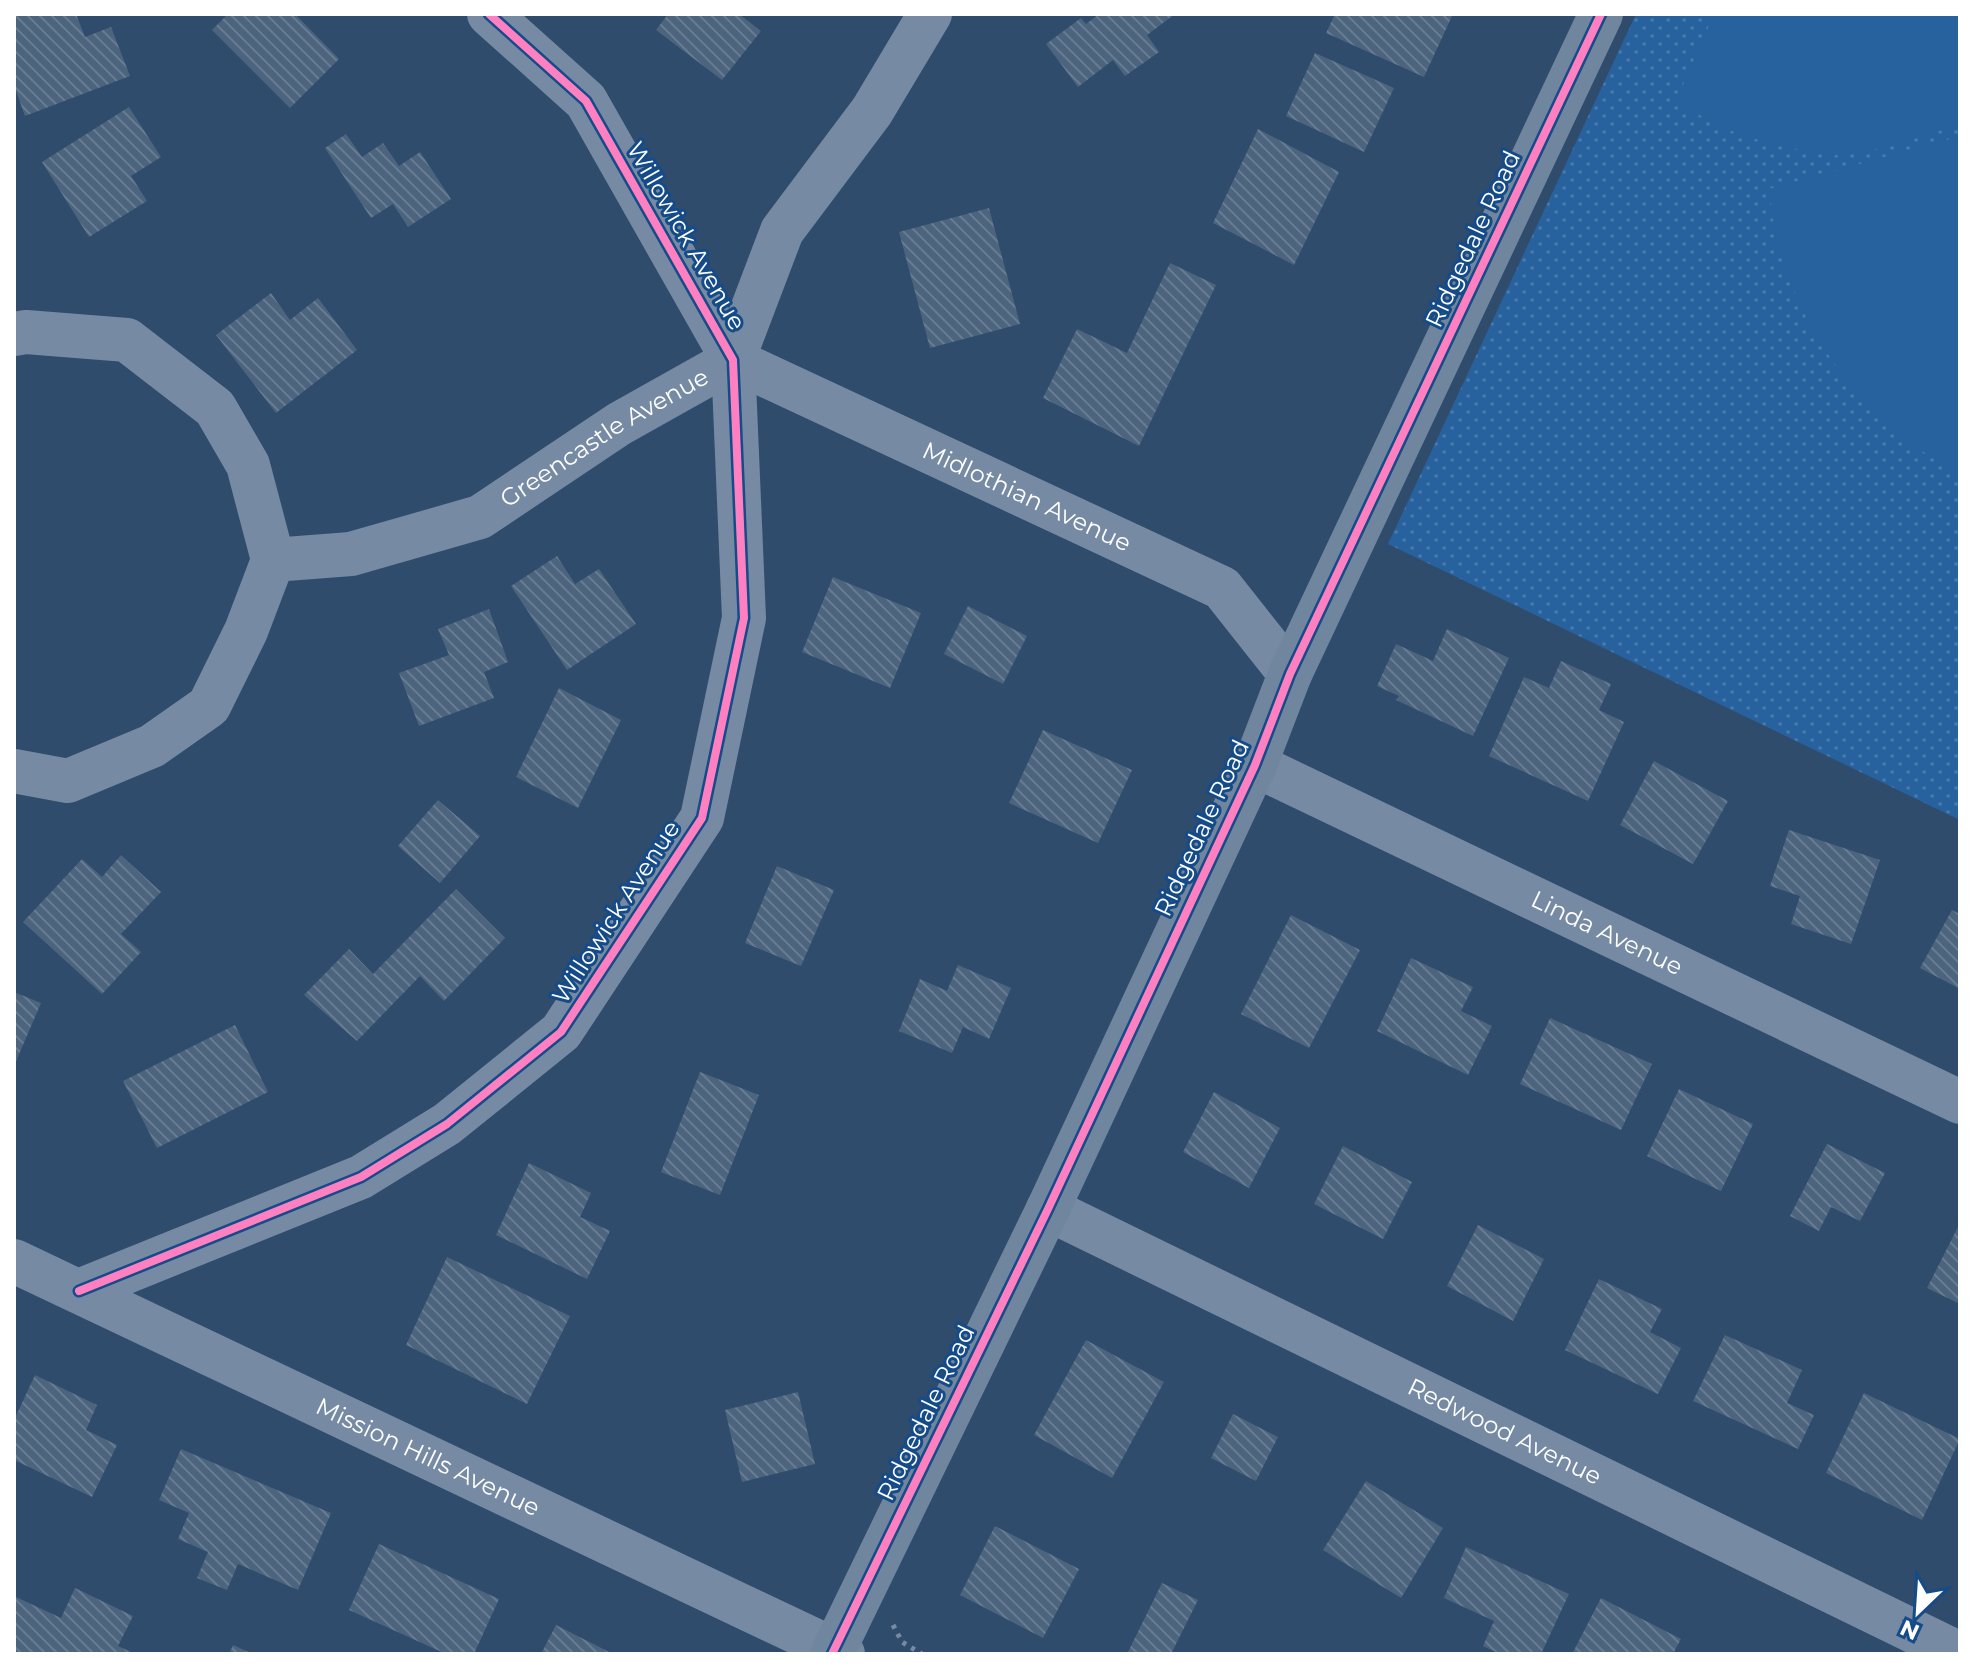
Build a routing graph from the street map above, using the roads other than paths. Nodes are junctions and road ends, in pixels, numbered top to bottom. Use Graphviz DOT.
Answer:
graph roads {
  1 [pos="489,14"];
  2 [pos="930,14"];
  3 [pos="1601,14"];
  4 [pos="14,334"];
  5 [pos="733,360"];
  6 [pos="273,560"];
  7 [pos="1290,674"];
  8 [pos="1255,765"];
  9 [pos="14,771"];
  10 [pos="1960,1102"];
  11 [pos="1048,1209"];
  12 [pos="14,1261"];
  13 [pos="79,1291"];
  14 [pos="837,1653"];
  15 [pos="1960,1654"];
  1 -- 5 [label="street, Willowick Avenue"];
  2 -- 5 [label="street, Greencastle Avenue"];
  3 -- 7 [label="street, Ridgedale Road"];
  4 -- 6 [label="street"];
  5 -- 6 [label="street, Greencastle Avenue"];
  5 -- 7 [label="street, Midlothian Avenue"];
  5 -- 13 [label="street, Willowick Avenue"];
  6 -- 9 [label="street"];
  7 -- 8 [label="street, Ridgedale Road"];
  8 -- 10 [label="street, Linda Avenue"];
  8 -- 11 [label="street, Ridgedale Road"];
  11 -- 14 [label="street, Ridgedale Road"];
  11 -- 15 [label="street, Redwood Avenue"];
  12 -- 13 [label="street, Mission Hills Avenue"];
  13 -- 14 [label="street, Mission Hills Avenue"];
}
